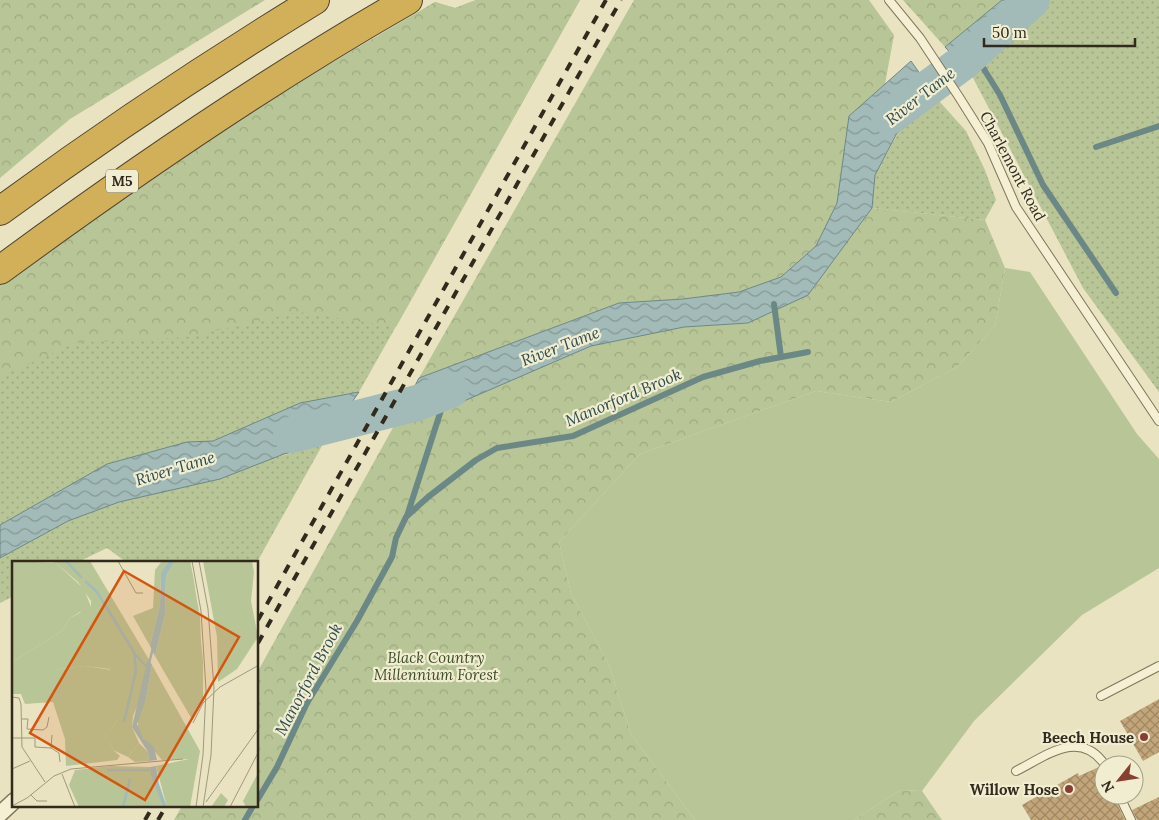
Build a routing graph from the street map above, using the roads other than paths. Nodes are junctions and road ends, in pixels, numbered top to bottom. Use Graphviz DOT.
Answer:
graph roads {
  1 [pos="315,0"];
  2 [pos="408,0"];
  3 [pos="889,0"];
  4 [pos="0,211"];
  5 [pos="0,270"];
  6 [pos="1159,421"];
  7 [pos="1159,666"];
  8 [pos="1102,696"];
  9 [pos="1096,755"];
  10 [pos="1016,771"];
  11 [pos="12,803"];
  12 [pos="1124,805"];
  13 [pos="0,814"];
  14 [pos="1131,820"];
  1 -- 4 [label="highway"];
  2 -- 5 [label="highway, M5"];
  3 -- 6 [label="lane, Charlemont Road"];
  7 -- 8 [label="lane"];
  9 -- 10 [label="lane"];
  11 -- 13 [label="street"];
  12 -- 14 [label="lane"];
}
